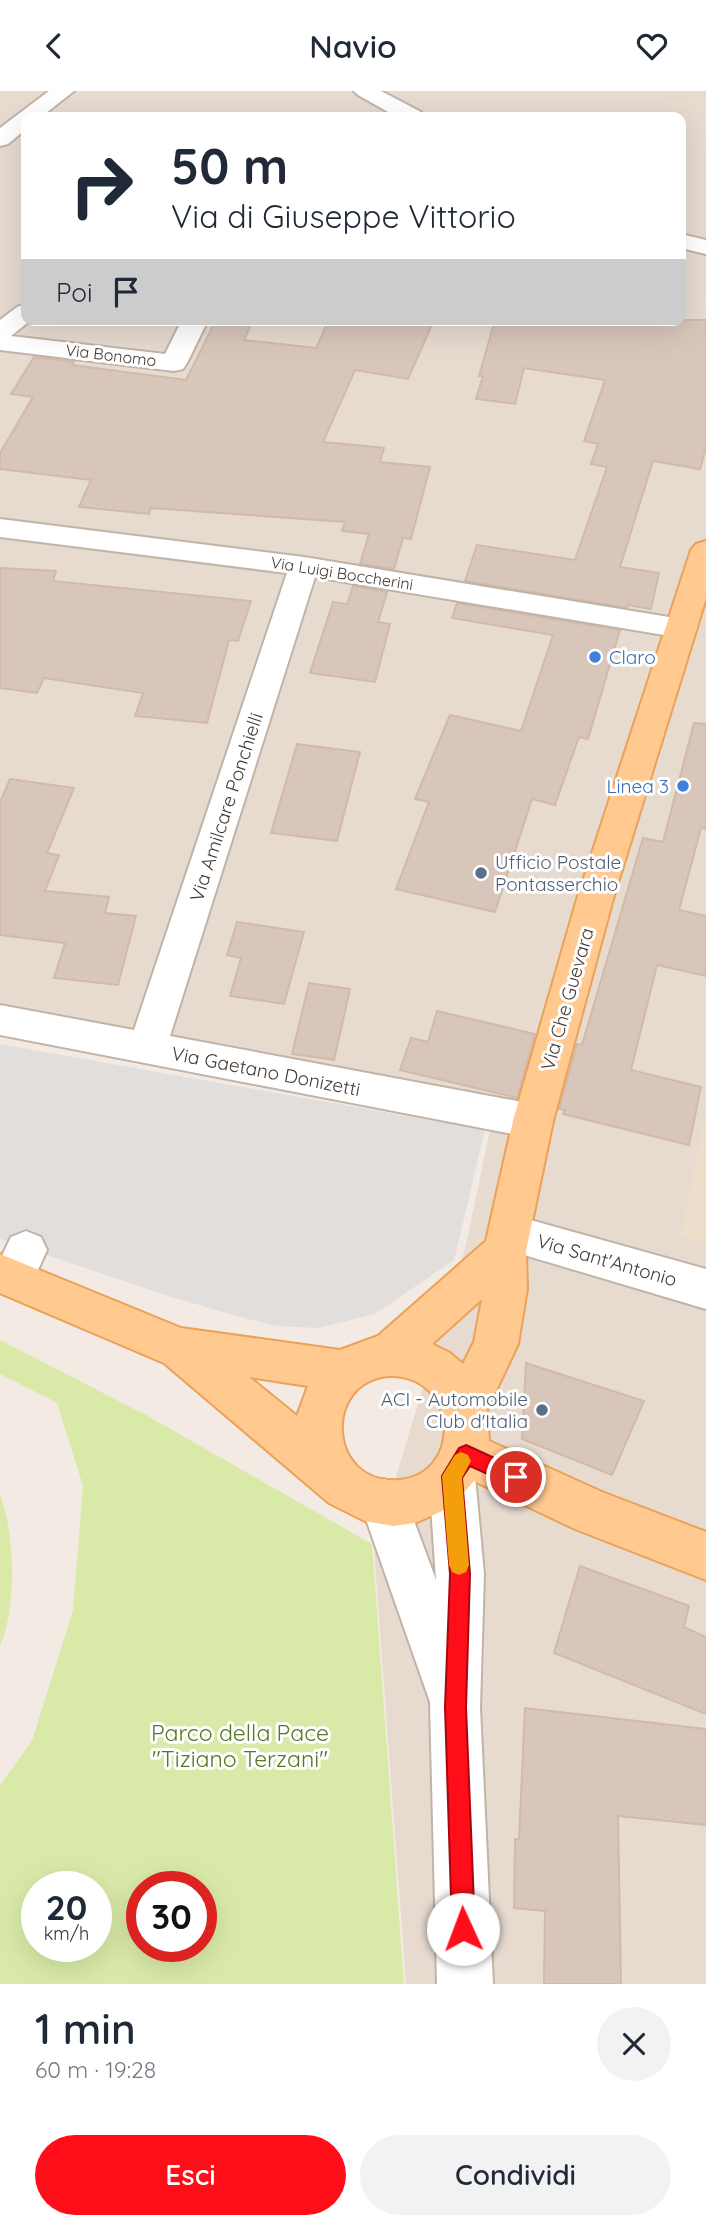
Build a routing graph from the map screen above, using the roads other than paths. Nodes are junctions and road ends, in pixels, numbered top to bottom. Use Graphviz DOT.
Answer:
graph roads {
  1 [pos="62,91"];
  2 [pos="365,91"];
  3 [pos="407,105"];
  4 [pos="35,112"];
  5 [pos="21,123"];
  6 [pos="0,139"];
  7 [pos="686,242"];
  8 [pos="706,247"];
  9 [pos="21,316"];
  10 [pos="192,326"];
  11 [pos="0,332"];
  12 [pos="0,342"];
  13 [pos="0,529"];
  14 [pos="706,550"];
  15 [pos="304,566"];
  16 [pos="682,628"];
  17 [pos="0,1020"];
  18 [pos="147,1048"];
  19 [pos="533,1121"];
  20 [pos="507,1242"];
  21 [pos="13,1267"];
  22 [pos="706,1289"];
  23 [pos="180,1348"];
  24 [pos="387,1356"];
  25 [pos="345,1372"];
  26 [pos="466,1406"];
  27 [pos="459,1465"];
  28 [pos="340,1480"];
  29 [pos="384,1501"];
  30 [pos="706,1556"];
  31 [pos="456,1707"];
  32 [pos="465,1984"];
  1 -- 4 [label="street"];
  2 -- 3 [label="street"];
  5 -- 6 [label="street"];
  7 -- 8 [label="street"];
  9 -- 11 [label="street"];
  10 -- 12 [label="street, Via Bonomo"];
  13 -- 15 [label="street, Via Luigi Boccherini"];
  14 -- 16 [label="main road, Via Che Guevara"];
  15 -- 16 [label="street, Via Luigi Boccherini"];
  15 -- 18 [label="street, Via Amilcare Ponchielli"];
  16 -- 19 [label="main road, Via Che Guevara"];
  17 -- 18 [label="street, Via Gaetano Donizetti"];
  18 -- 19 [label="street, Via Gaetano Donizetti"];
  19 -- 20 [label="main road, Via Che Guevara"];
  20 -- 22 [label="street, Via Sant'Antonio"];
  20 -- 24 [label="main road"];
  20 -- 26 [label="main road, Via Che Guevara"];
  21 -- 23 [label="main road"];
  23 -- 25 [label="main road"];
  23 -- 28 [label="main road"];
  24 -- 25 [label="main road"];
  24 -- 26 [label="main road"];
  25 -- 28 [label="main road"];
  26 -- 27 [label="main road"];
  27 -- 29 [label="main road"];
  27 -- 30 [label="main road"];
  27 -- 31 [label="street"];
  28 -- 29 [label="main road"];
  29 -- 31 [label="street"];
  31 -- 32 [label="street"];
}
